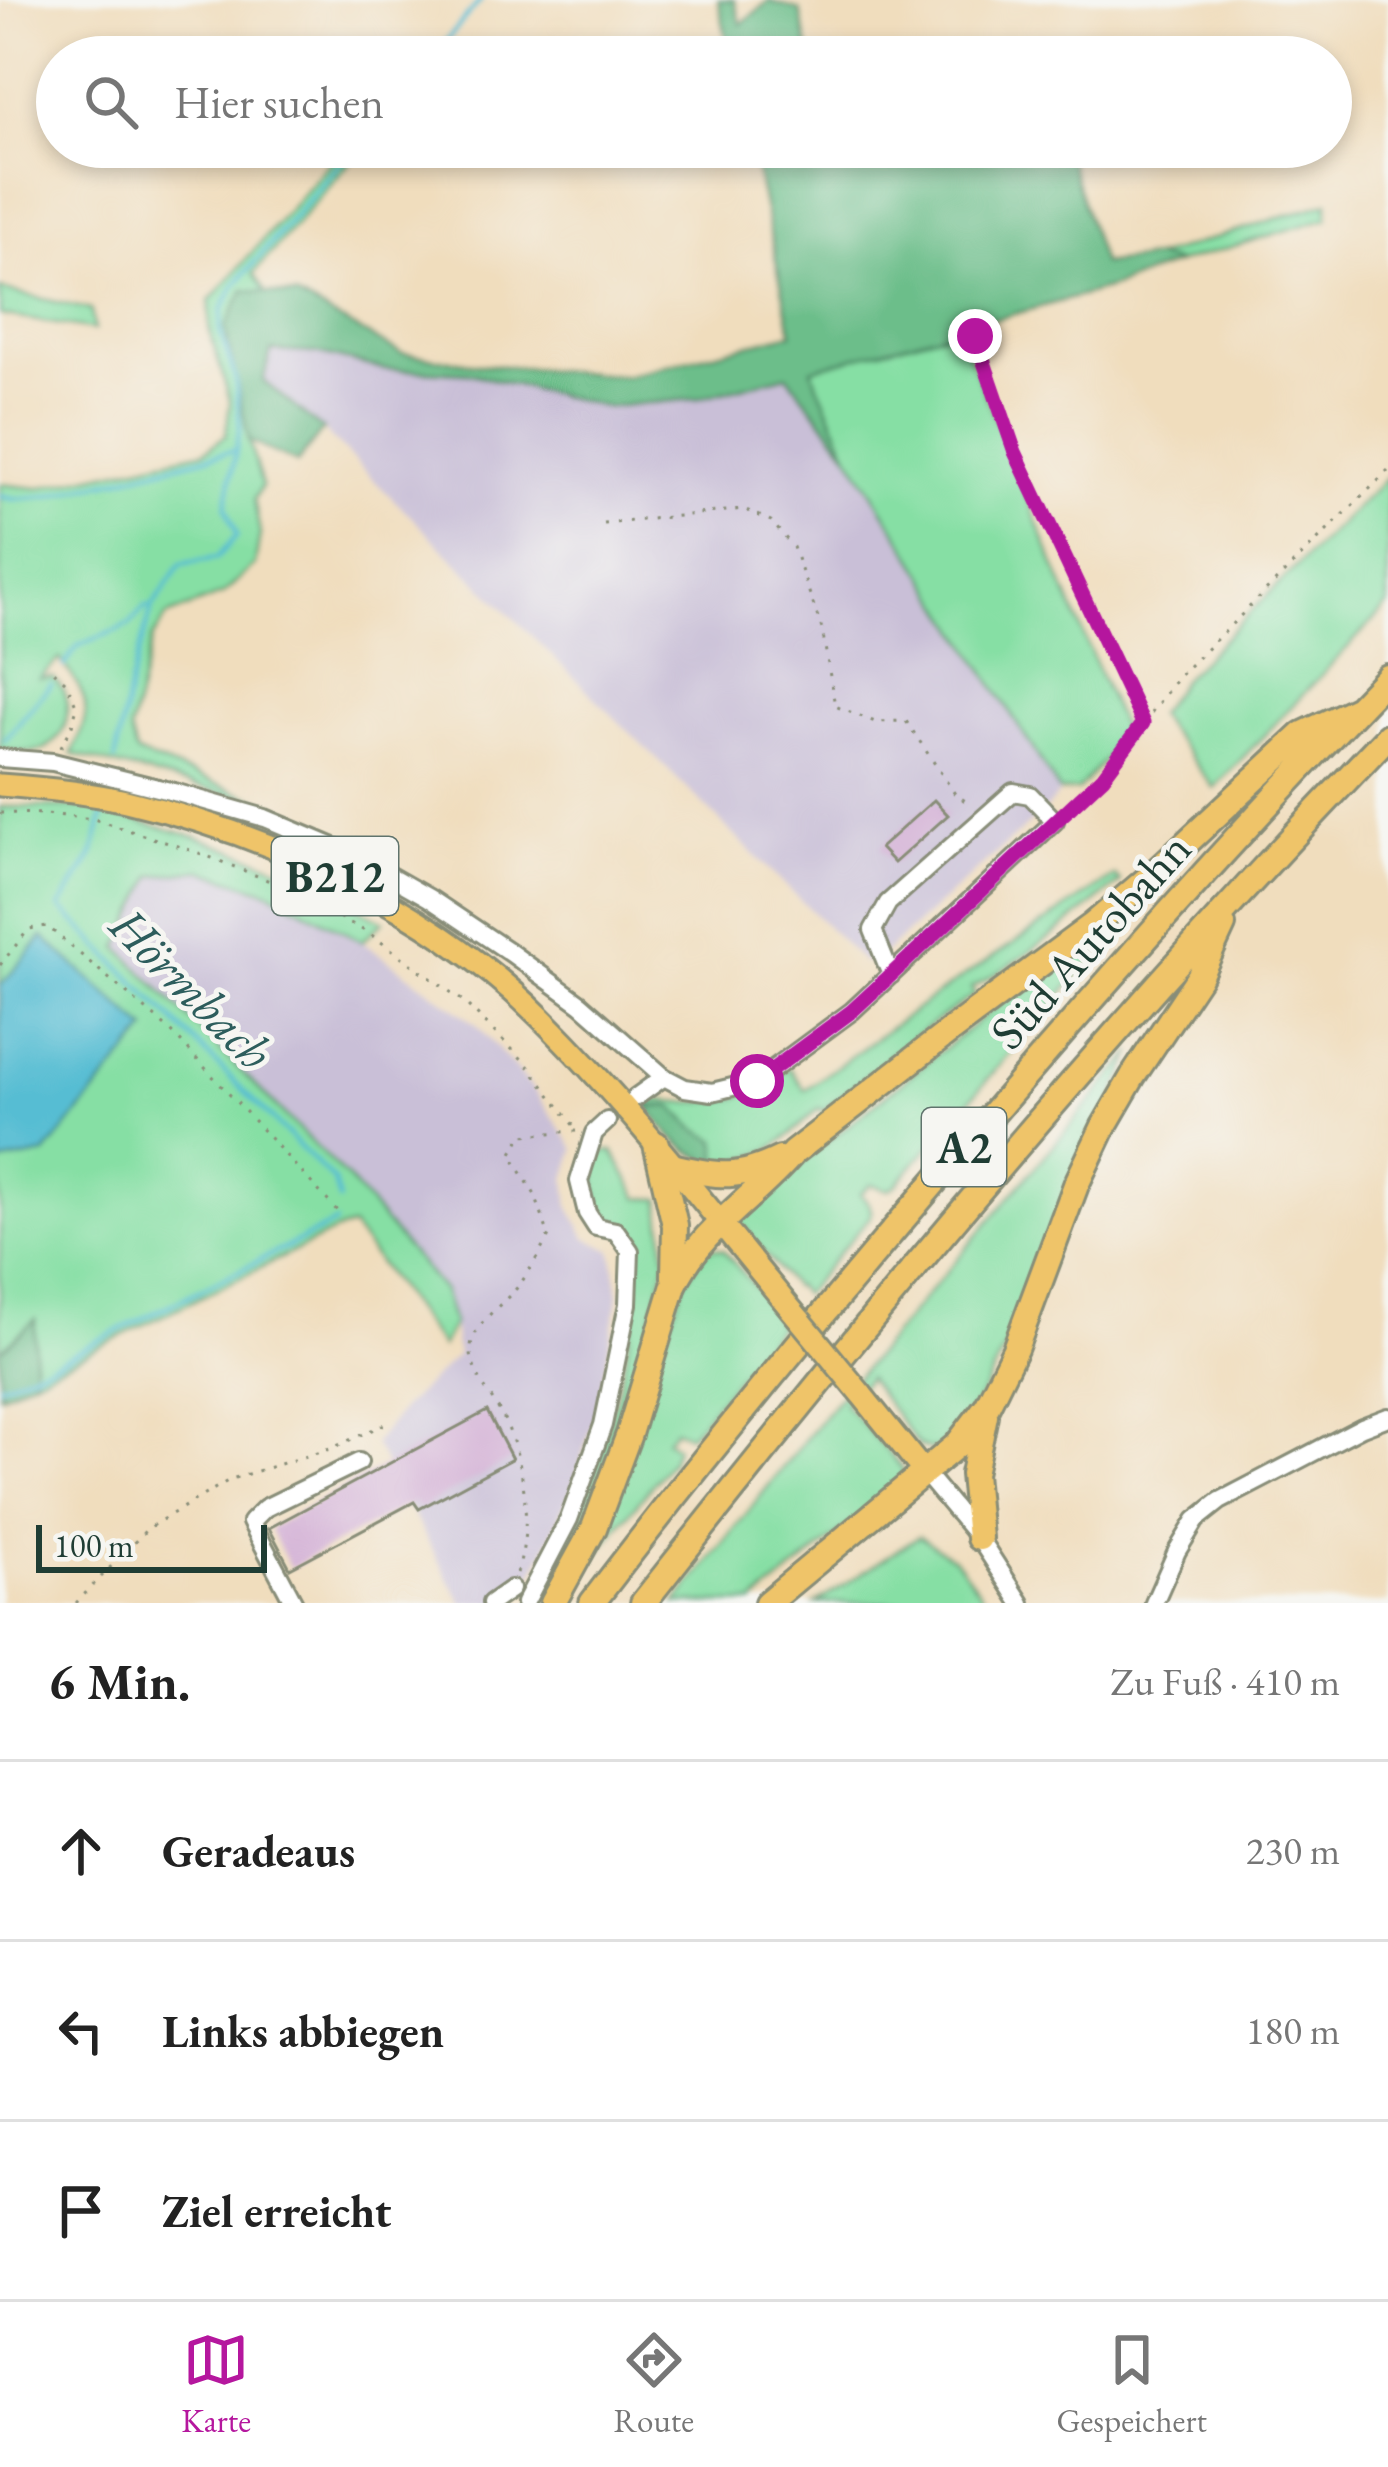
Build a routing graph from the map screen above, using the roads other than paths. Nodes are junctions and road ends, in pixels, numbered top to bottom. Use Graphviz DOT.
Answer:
graph roads {
  1 [pos="1388,677"];
  2 [pos="1358,708"];
  3 [pos="1388,736"];
  4 [pos="0,758"];
  5 [pos="0,784"];
  6 [pos="1234,901"];
  7 [pos="891,975"];
  8 [pos="664,1077"];
  9 [pos="636,1097"];
  10 [pos="607,1121"];
  11 [pos="656,1144"];
  12 [pos="793,1153"];
  13 [pos="676,1167"];
  14 [pos="720,1221"];
  15 [pos="674,1285"];
  16 [pos="987,1406"];
  17 [pos="1388,1417"];
  18 [pos="358,1462"];
  19 [pos="924,1472"];
  20 [pos="979,1538"];
  21 [pos="511,1589"];
  22 [pos="1016,1595"];
  23 [pos="294,1603"];
  24 [pos="491,1603"];
  25 [pos="525,1603"];
  26 [pos="553,1603"];
  27 [pos="592,1603"];
  28 [pos="643,1603"];
  29 [pos="766,1603"];
  30 [pos="1154,1603"];
  1 -- 2 [label="highway, Süd Autobahn / A2"];
  2 -- 12 [label="highway"];
  2 -- 27 [label="highway, Süd Autobahn / A2"];
  3 -- 6 [label="highway, Süd Autobahn / A2"];
  4 -- 8 [label="street"];
  5 -- 11 [label="main road, B212"];
  6 -- 16 [label="highway"];
  6 -- 28 [label="highway, Süd Autobahn / A2"];
  7 -- 7 [label="street"];
  7 -- 8 [label="street"];
  8 -- 9 [label="street"];
  10 -- 25 [label="street"];
  11 -- 13 [label="main road, B212"];
  11 -- 15 [label="highway"];
  12 -- 13 [label="highway"];
  12 -- 14 [label="highway"];
  13 -- 14 [label="main road, B212"];
  14 -- 15 [label="highway"];
  14 -- 19 [label="main road, B212, bridge"];
  15 -- 26 [label="highway"];
  16 -- 19 [label="highway"];
  16 -- 20 [label="highway"];
  17 -- 30 [label="street"];
  18 -- 23 [label="street"];
  19 -- 20 [label="street"];
  19 -- 29 [label="highway"];
  20 -- 22 [label="street"];
  21 -- 24 [label="street"];
}
